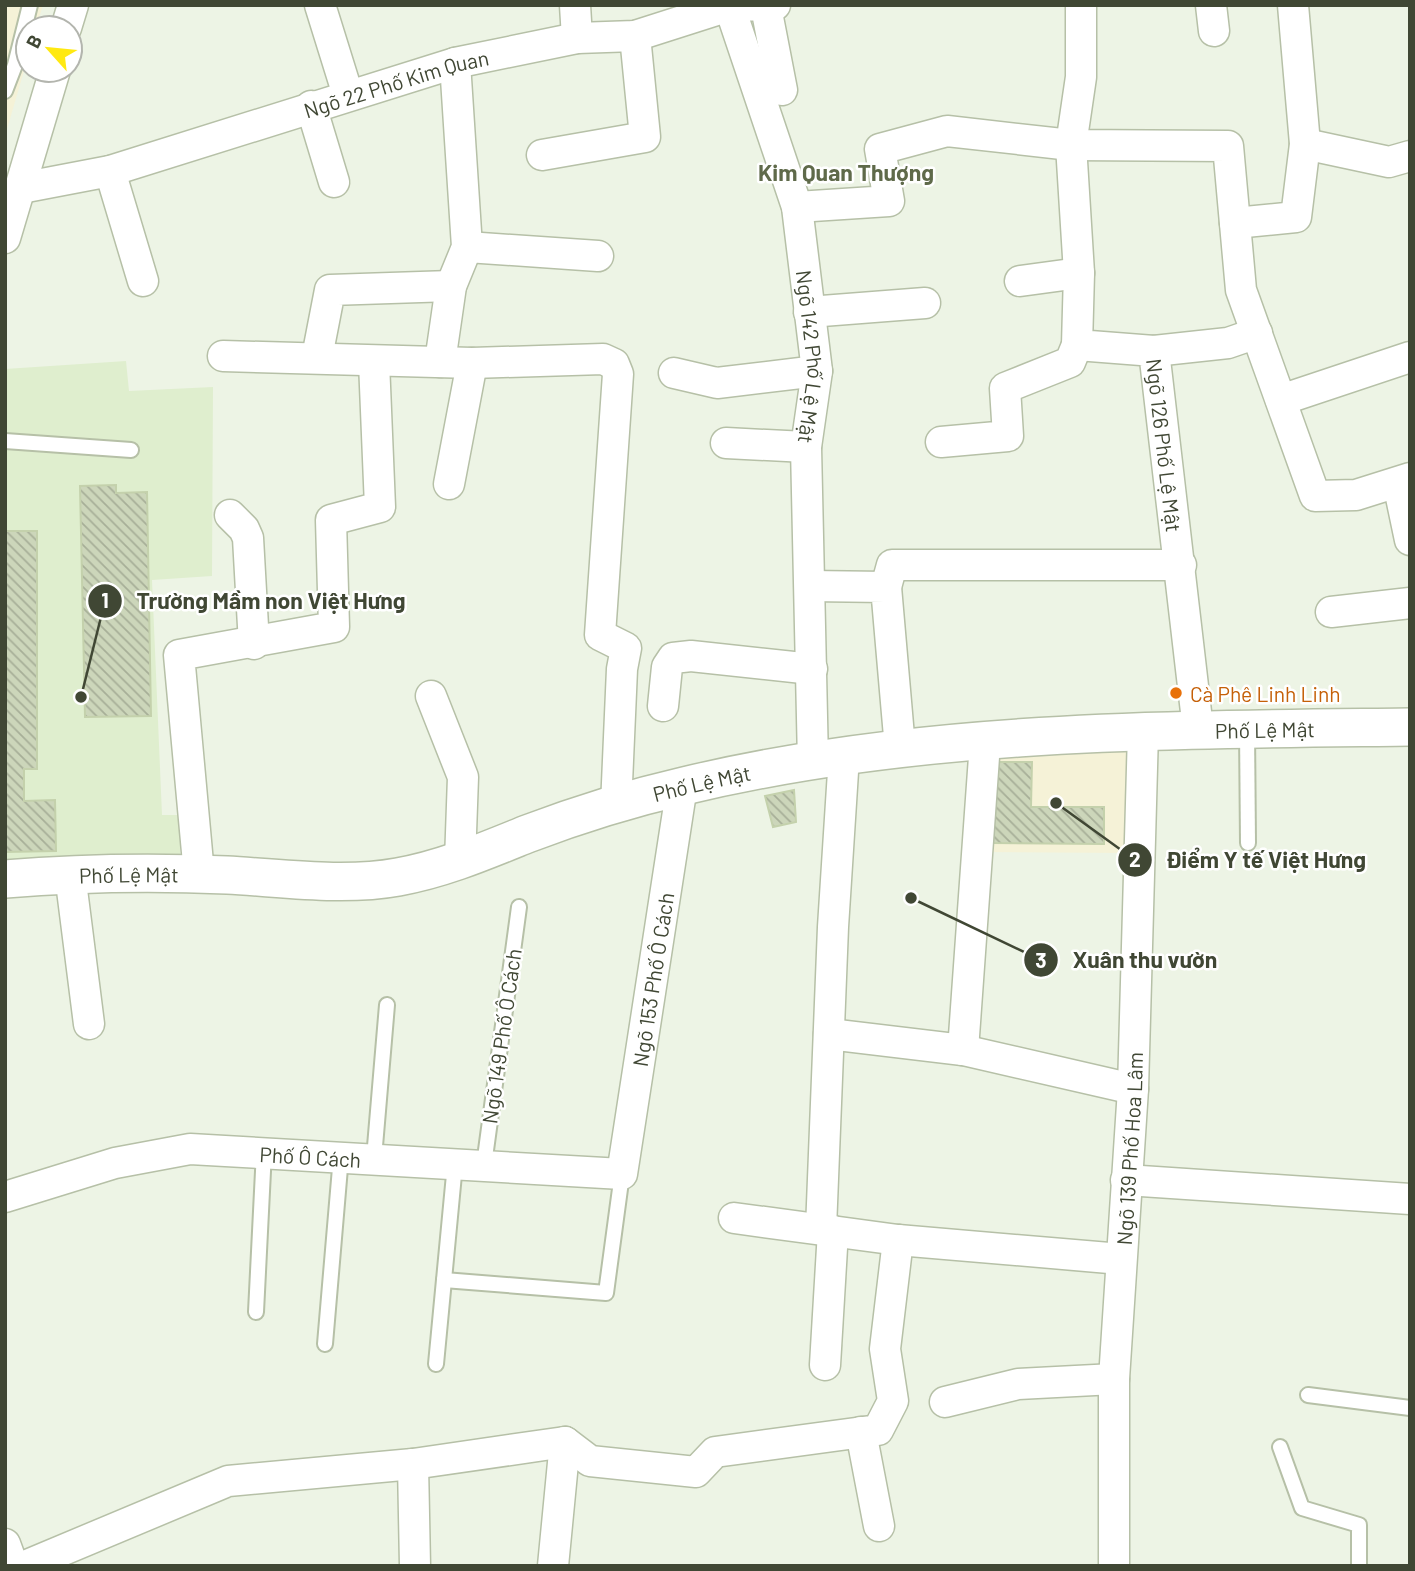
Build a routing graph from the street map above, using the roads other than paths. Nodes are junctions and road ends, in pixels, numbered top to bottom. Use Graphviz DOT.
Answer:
graph roads {
  1 [pos="30,5"];
  2 [pos="320,5"];
  3 [pos="575,5"];
  4 [pos="1081,5"];
  5 [pos="1293,5"];
  6 [pos="729,6"];
  7 [pos="770,6"];
  8 [pos="635,36"];
  9 [pos="577,38"];
  10 [pos="455,64"];
  11 [pos="51,84"];
  12 [pos="782,90"];
  13 [pos="5,92"];
  14 [pos="348,94"];
  15 [pos="311,106"];
  16 [pos="1305,144"];
  17 [pos="1071,145"];
  18 [pos="542,155"];
  19 [pos="1410,156"];
  20 [pos="110,171"];
  21 [pos="334,182"];
  22 [pos="21,188"];
  23 [pos="797,207"];
  24 [pos="1235,223"];
  25 [pos="5,238"];
  26 [pos="467,247"];
  27 [pos="598,256"];
  28 [pos="1079,273"];
  29 [pos="143,281"];
  30 [pos="1020,281"];
  31 [pos="451,286"];
  32 [pos="925,303"];
  33 [pos="809,312"];
  34 [pos="1257,333"];
  35 [pos="1077,345"];
  36 [pos="1154,352"];
  37 [pos="223,356"];
  38 [pos="317,357"];
  39 [pos="1410,357"];
  40 [pos="374,362"];
  41 [pos="440,362"];
  42 [pos="472,363"];
  43 [pos="817,371"];
  44 [pos="674,373"];
  45 [pos="1280,400"];
  46 [pos="5,441"];
  47 [pos="941,442"];
  48 [pos="726,443"];
  49 [pos="806,447"];
  50 [pos="131,450"];
  51 [pos="1404,480"];
  52 [pos="449,484"];
  53 [pos="230,515"];
  54 [pos="1410,540"];
  55 [pos="1181,565"];
  56 [pos="810,586"];
  57 [pos="886,587"];
  58 [pos="1410,603"];
  59 [pos="1331,612"];
  60 [pos="254,644"];
  61 [pos="812,669"];
  62 [pos="430,696"];
  63 [pos="663,706"];
  64 [pos="1410,726"];
  65 [pos="1198,729"];
  66 [pos="1247,729"];
  67 [pos="1143,732"];
  68 [pos="985,743"];
  69 [pos="900,748"];
  70 [pos="828,759"];
  71 [pos="682,786"];
  72 [pos="616,806"];
  73 [pos="1248,842"];
  74 [pos="460,861"];
  75 [pos="70,874"];
  76 [pos="199,874"];
  77 [pos="5,879"];
  78 [pos="519,906"];
  79 [pos="387,1005"];
  80 [pos="89,1024"];
  81 [pos="829,1034"];
  82 [pos="963,1050"];
  83 [pos="1133,1089"];
  84 [pos="264,1151"];
  85 [pos="341,1156"];
  86 [pos="374,1158"];
  87 [pos="470,1164"];
  88 [pos="622,1174"];
  89 [pos="1126,1180"];
  90 [pos="5,1197"];
  91 [pos="1410,1199"];
  92 [pos="734,1217"];
  93 [pos="827,1230"];
  94 [pos="898,1240"];
  95 [pos="1121,1259"];
  96 [pos="444,1280"];
  97 [pos="256,1312"];
  98 [pos="326,1344"];
  99 [pos="436,1364"];
  100 [pos="825,1365"];
  101 [pos="1114,1379"];
  102 [pos="1308,1395"];
  103 [pos="945,1402"];
  104 [pos="1410,1408"];
  105 [pos="861,1432"];
  106 [pos="565,1442"];
  107 [pos="1280,1447"];
  108 [pos="414,1464"];
  109 [pos="879,1526"];
  110 [pos="5,1545"];
  111 [pos="13,1566"];
  112 [pos="25,1566"];
  113 [pos="415,1566"];
  114 [pos="552,1566"];
  115 [pos="1114,1566"];
  116 [pos="1359,1566"];
  1 -- 13 [label="lane"];
  2 -- 14 [label="street"];
  3 -- 9 [label="street"];
  4 -- 17 [label="street"];
  5 -- 16 [label="street"];
  6 -- 7 [label="street, Ngõ 22 Phố Kim Quan"];
  6 -- 8 [label="street, Ngõ 22 Phố Kim Quan"];
  6 -- 23 [label="street, Ngõ 142 Phố Lệ Mật"];
  7 -- 12 [label="street"];
  8 -- 9 [label="street, Ngõ 22 Phố Kim Quan"];
  8 -- 18 [label="street"];
  9 -- 10 [label="street, Ngõ 22 Phố Kim Quan"];
  10 -- 14 [label="street, Ngõ 22 Phố Kim Quan"];
  10 -- 26 [label="street"];
  11 -- 22 [label="street"];
  14 -- 15 [label="street, Ngõ 22 Phố Kim Quan"];
  15 -- 20 [label="street, Ngõ 22 Phố Kim Quan"];
  15 -- 21 [label="street"];
  16 -- 19 [label="street"];
  16 -- 24 [label="street"];
  17 -- 23 [label="street"];
  17 -- 24 [label="street"];
  17 -- 28 [label="street"];
  20 -- 22 [label="street, Ngõ 22 Phố Kim Quan"];
  20 -- 29 [label="street"];
  22 -- 25 [label="street"];
  23 -- 33 [label="street, Ngõ 142 Phố Lệ Mật"];
  24 -- 34 [label="street"];
  26 -- 27 [label="street"];
  26 -- 31 [label="street"];
  28 -- 30 [label="street"];
  28 -- 35 [label="street"];
  31 -- 38 [label="street"];
  31 -- 41 [label="street"];
  32 -- 33 [label="street"];
  33 -- 43 [label="street, Ngõ 142 Phố Lệ Mật"];
  34 -- 36 [label="street"];
  34 -- 45 [label="street"];
  35 -- 36 [label="street, Ngõ 126 Phố Lệ Mật"];
  35 -- 47 [label="street"];
  36 -- 55 [label="street, Ngõ 126 Phố Lệ Mật"];
  37 -- 38 [label="street"];
  38 -- 40 [label="street"];
  39 -- 45 [label="street"];
  40 -- 41 [label="street"];
  40 -- 60 [label="street"];
  41 -- 42 [label="street"];
  42 -- 52 [label="street"];
  42 -- 72 [label="street"];
  43 -- 44 [label="street"];
  43 -- 49 [label="street, Ngõ 142 Phố Lệ Mật"];
  45 -- 51 [label="street"];
  46 -- 50 [label="lane"];
  48 -- 49 [label="street"];
  49 -- 56 [label="street, Ngõ 142 Phố Lệ Mật"];
  51 -- 54 [label="street"];
  53 -- 60 [label="street"];
  55 -- 57 [label="street"];
  55 -- 65 [label="street, Ngõ 126 Phố Lệ Mật"];
  56 -- 57 [label="street"];
  56 -- 61 [label="street, Ngõ 142 Phố Lệ Mật"];
  57 -- 69 [label="street"];
  58 -- 59 [label="street"];
  60 -- 76 [label="street"];
  61 -- 63 [label="street"];
  61 -- 70 [label="street, Ngõ 142 Phố Lệ Mật"];
  62 -- 74 [label="street"];
  64 -- 66 [label="street, Phố Lệ Mật"];
  65 -- 66 [label="street, Phố Lệ Mật"];
  65 -- 67 [label="street, Phố Lệ Mật"];
  66 -- 73 [label="lane"];
  67 -- 68 [label="street, Phố Lệ Mật"];
  67 -- 83 [label="street, Ngõ 139 Phố Hoa Lâm"];
  68 -- 69 [label="street, Phố Lệ Mật"];
  68 -- 82 [label="street"];
  69 -- 70 [label="street, Phố Lệ Mật"];
  70 -- 71 [label="street, Phố Lệ Mật"];
  70 -- 81 [label="street, Ngõ 142 Phố Lệ Mật"];
  71 -- 72 [label="street, Phố Lệ Mật"];
  71 -- 88 [label="street, Ngõ 153 Phố Ô Cách"];
  72 -- 74 [label="street, Phố Lệ Mật"];
  74 -- 76 [label="street, Phố Lệ Mật"];
  75 -- 76 [label="street, Phố Lệ Mật"];
  75 -- 77 [label="street, Phố Lệ Mật"];
  75 -- 80 [label="street"];
  78 -- 87 [label="lane, Ngõ 149 Phố Ô Cách"];
  79 -- 86 [label="lane"];
  81 -- 82 [label="street"];
  81 -- 93 [label="street, Ngõ 142 Phố Lệ Mật"];
  82 -- 83 [label="street"];
  83 -- 89 [label="street, Ngõ 139 Phố Hoa Lâm"];
  84 -- 85 [label="street, Phố Ô Cách"];
  84 -- 90 [label="street, Phố Ô Cách"];
  84 -- 97 [label="lane"];
  85 -- 86 [label="street, Phố Ô Cách"];
  85 -- 98 [label="lane"];
  86 -- 87 [label="street, Phố Ô Cách"];
  87 -- 88 [label="street, Phố Ô Cách"];
  87 -- 96 [label="lane, Ngõ 149 Phố Ô Cách"];
  88 -- 96 [label="lane"];
  89 -- 91 [label="street"];
  89 -- 95 [label="street, Ngõ 139 Phố Hoa Lâm"];
  92 -- 93 [label="street"];
  93 -- 94 [label="street"];
  93 -- 100 [label="street, Ngõ 142 Phố Lệ Mật"];
  94 -- 95 [label="street"];
  94 -- 105 [label="street"];
  95 -- 101 [label="street, Ngõ 139 Phố Hoa Lâm"];
  96 -- 99 [label="lane, Ngõ 149 Phố Ô Cách"];
  101 -- 103 [label="street"];
  101 -- 115 [label="street, Ngõ 139 Phố Hoa Lâm"];
  102 -- 104 [label="lane"];
  105 -- 106 [label="street"];
  105 -- 109 [label="street"];
  106 -- 108 [label="street"];
  106 -- 114 [label="street"];
  107 -- 116 [label="lane"];
  108 -- 112 [label="street"];
  108 -- 113 [label="street"];
  110 -- 111 [label="street"];
}
